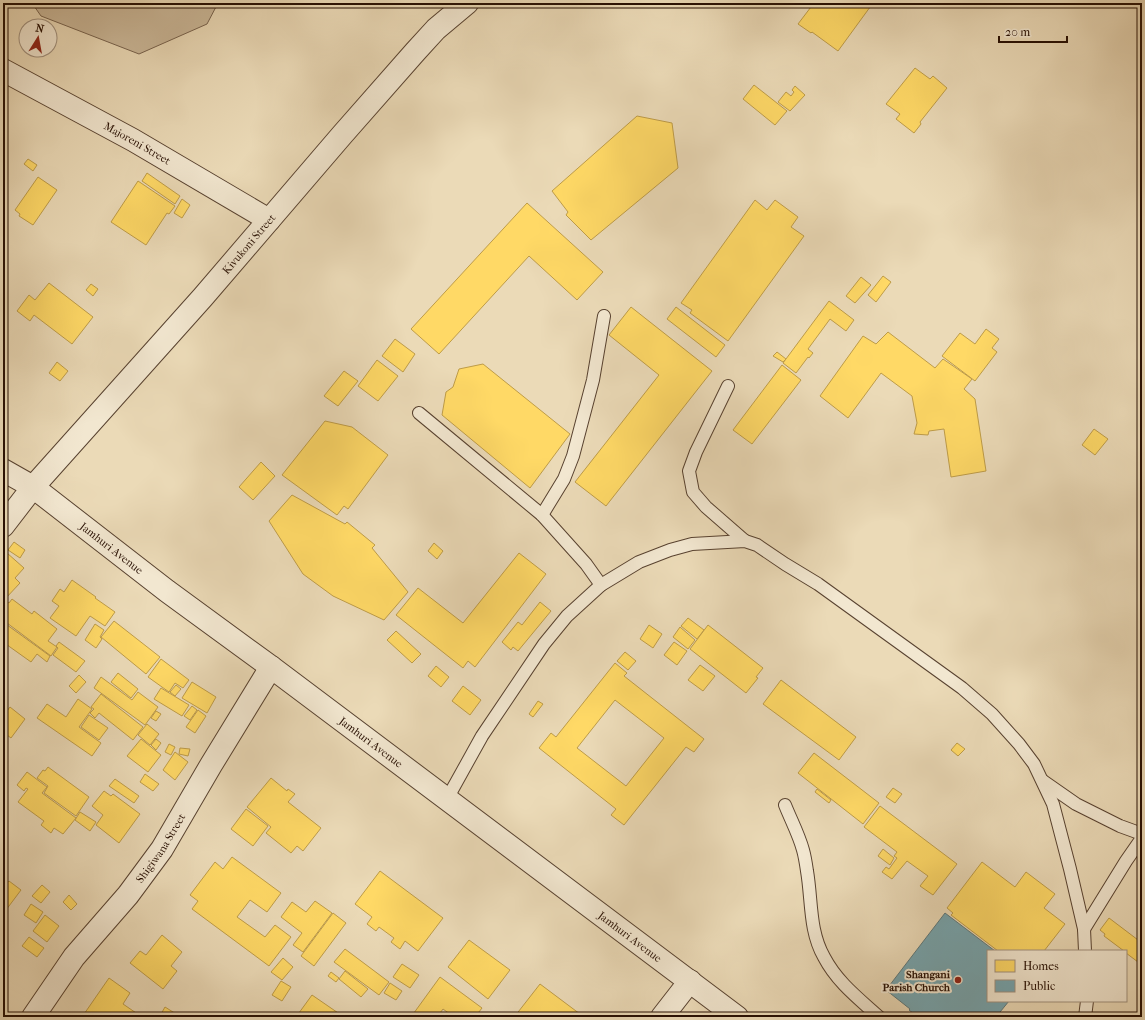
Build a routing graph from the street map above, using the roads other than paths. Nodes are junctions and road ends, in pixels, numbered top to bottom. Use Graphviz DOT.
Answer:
graph roads {
  1 [pos="445,3"];
  2 [pos="467,3"];
  3 [pos="436,28"];
  4 [pos="3,70"];
  5 [pos="269,220"];
  6 [pos="604,316"];
  7 [pos="728,386"];
  8 [pos="419,413"];
  9 [pos="3,470"];
  10 [pos="33,487"];
  11 [pos="542,515"];
  12 [pos="3,526"];
  13 [pos="745,541"];
  14 [pos="601,585"];
  15 [pos="271,667"];
  16 [pos="1043,781"];
  17 [pos="447,799"];
  18 [pos="785,805"];
  19 [pos="1142,834"];
  20 [pos="1142,838"];
  21 [pos="1084,929"];
  22 [pos="1086,950"];
  23 [pos="690,981"];
  24 [pos="1087,1002"];
  25 [pos="33,1017"];
  26 [pos="662,1017"];
  27 [pos="738,1017"];
  28 [pos="879,1017"];
  29 [pos="1085,1017"];
  1 -- 3 [label="street"];
  2 -- 3 [label="street, Kivukoni Street"];
  3 -- 5 [label="street, Kivukoni Street"];
  4 -- 5 [label="street, Majoreni Street"];
  5 -- 10 [label="street, Kivukoni Street"];
  6 -- 11 [label="lane"];
  7 -- 13 [label="lane"];
  8 -- 11 [label="lane"];
  9 -- 10 [label="street, Jamhuri Avenue"];
  10 -- 12 [label="street, Kivukoni Street"];
  10 -- 15 [label="street, Jamhuri Avenue"];
  11 -- 14 [label="lane"];
  13 -- 14 [label="lane"];
  13 -- 16 [label="lane"];
  14 -- 17 [label="lane"];
  15 -- 17 [label="street, Jamhuri Avenue"];
  15 -- 25 [label="street, Shigiwana Street"];
  16 -- 19 [label="lane"];
  16 -- 21 [label="lane"];
  17 -- 23 [label="street, Jamhuri Avenue"];
  18 -- 28 [label="lane"];
  20 -- 21 [label="lane"];
  21 -- 22 [label="lane"];
  23 -- 26 [label="street"];
  23 -- 27 [label="street, Jamhuri Avenue"];
  24 -- 29 [label="lane"];
}
